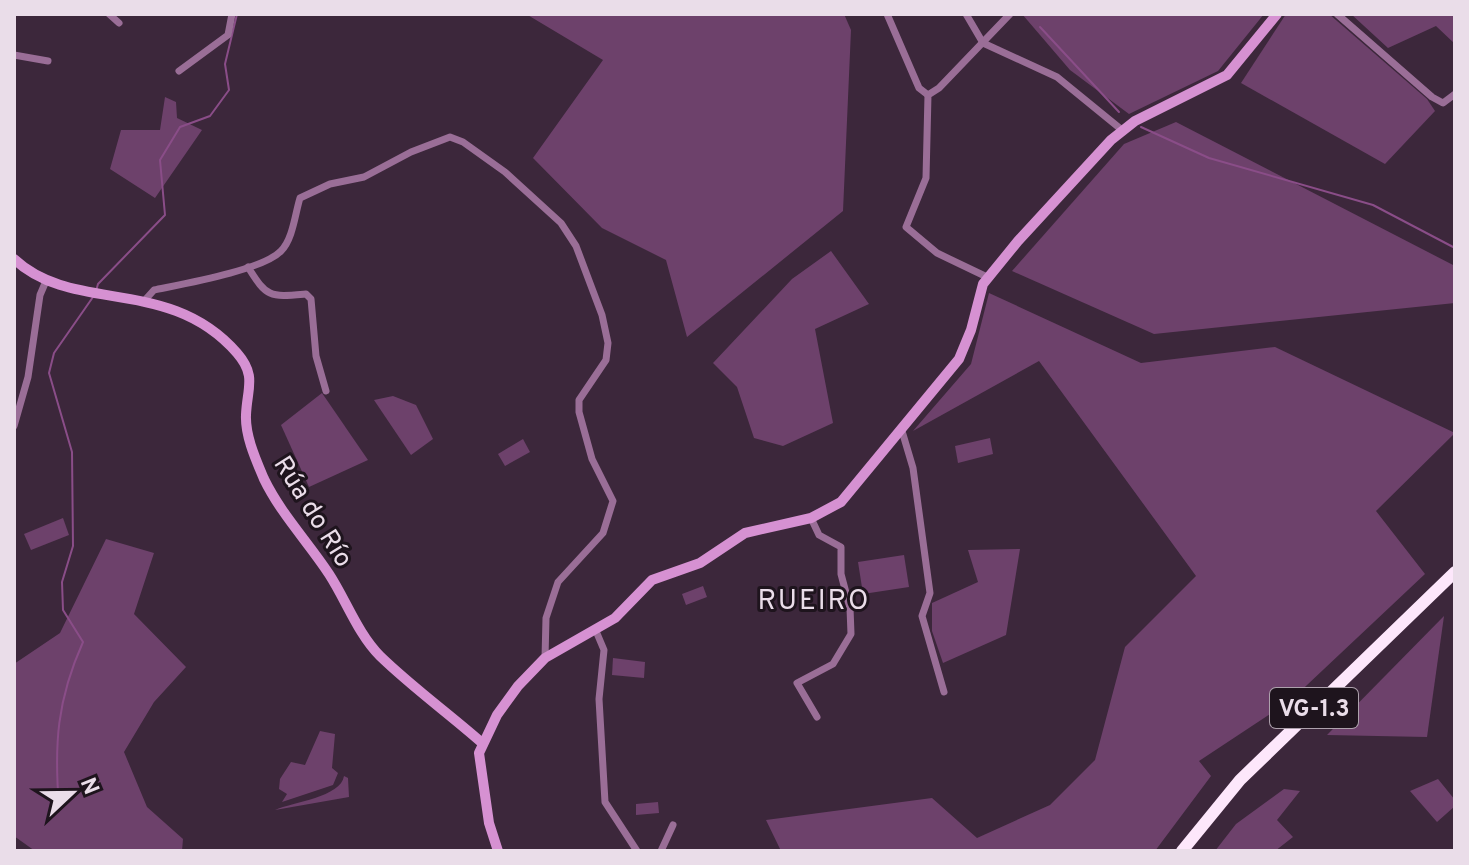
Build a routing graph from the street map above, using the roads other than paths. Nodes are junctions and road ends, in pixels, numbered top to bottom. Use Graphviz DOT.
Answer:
graph roads {
  1 [pos="109,14"];
  2 [pos="232,14"];
  3 [pos="887,14"];
  4 [pos="966,14"];
  5 [pos="1010,14"];
  6 [pos="1277,14"];
  7 [pos="1337,14"];
  8 [pos="119,23"];
  9 [pos="983,43"];
  10 [pos="14,55"];
  11 [pos="48,61"];
  12 [pos="179,71"];
  13 [pos="1455,94"];
  14 [pos="928,95"];
  15 [pos="1122,130"];
  16 [pos="14,259"];
  17 [pos="248,267"];
  18 [pos="987,277"];
  19 [pos="46,281"];
  20 [pos="145,300"];
  21 [pos="326,391"];
  22 [pos="14,426"];
  23 [pos="902,431"];
  24 [pos="811,518"];
  25 [pos="1455,572"];
  26 [pos="596,631"];
  27 [pos="545,658"];
  28 [pos="944,692"];
  29 [pos="817,717"];
  30 [pos="481,742"];
  31 [pos="673,825"];
  32 [pos="498,851"];
  33 [pos="637,851"];
  34 [pos="661,851"];
  35 [pos="1182,851"];
  1 -- 8 [label="street"];
  2 -- 12 [label="street"];
  3 -- 14 [label="street"];
  4 -- 9 [label="street"];
  5 -- 9 [label="street"];
  6 -- 15 [label="street"];
  7 -- 13 [label="street"];
  9 -- 14 [label="street"];
  9 -- 15 [label="street"];
  10 -- 11 [label="street"];
  14 -- 18 [label="street"];
  15 -- 18 [label="street"];
  16 -- 19 [label="street, Rúa do Río"];
  17 -- 20 [label="street"];
  17 -- 21 [label="street"];
  17 -- 27 [label="street"];
  18 -- 23 [label="street"];
  19 -- 20 [label="street, Rúa do Río"];
  19 -- 22 [label="street"];
  20 -- 30 [label="street, Rúa do Río"];
  23 -- 24 [label="street"];
  23 -- 28 [label="street"];
  24 -- 26 [label="street"];
  24 -- 29 [label="street"];
  25 -- 35 [label="highway, VG-1.3"];
  26 -- 27 [label="street"];
  26 -- 33 [label="street"];
  27 -- 30 [label="street"];
  30 -- 32 [label="street"];
  31 -- 34 [label="street"];
}
